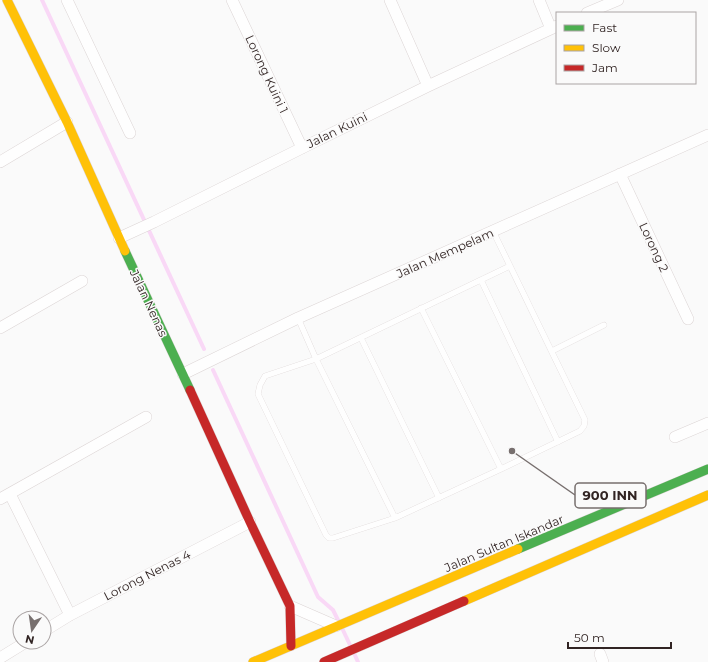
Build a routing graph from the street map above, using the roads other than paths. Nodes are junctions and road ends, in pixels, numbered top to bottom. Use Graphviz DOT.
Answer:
graph roads {
  1 [pos="7,0"];
  2 [pos="67,0"];
  3 [pos="232,0"];
  4 [pos="390,0"];
  5 [pos="539,0"];
  6 [pos="618,0"];
  7 [pos="590,12"];
  8 [pos="554,27"];
  9 [pos="428,86"];
  10 [pos="67,122"];
  11 [pos="130,132"];
  12 [pos="708,135"];
  13 [pos="302,148"];
  14 [pos="0,162"];
  15 [pos="620,174"];
  16 [pos="493,231"];
  17 [pos="119,238"];
  18 [pos="510,266"];
  19 [pos="481,280"];
  20 [pos="82,281"];
  21 [pos="421,308"];
  22 [pos="298,318"];
  23 [pos="688,319"];
  24 [pos="604,325"];
  25 [pos="0,328"];
  26 [pos="361,338"];
  27 [pos="552,351"];
  28 [pos="316,359"];
  29 [pos="183,374"];
  30 [pos="146,417"];
  31 [pos="708,423"];
  32 [pos="676,437"];
  33 [pos="558,442"];
  34 [pos="501,469"];
  35 [pos="708,469"];
  36 [pos="10,494"];
  37 [pos="708,495"];
  38 [pos="439,498"];
  39 [pos="0,499"];
  40 [pos="395,518"];
  41 [pos="250,522"];
  42 [pos="290,606"];
  43 [pos="70,615"];
  44 [pos="52,626"];
  45 [pos="338,626"];
  46 [pos="291,646"];
  47 [pos="13,650"];
  48 [pos="0,658"];
  49 [pos="253,662"];
  50 [pos="324,662"];
  1 -- 10 [label="main road, Jalan Nenas"];
  2 -- 11 [label="street"];
  3 -- 13 [label="street, Lorong Kuini 1"];
  4 -- 9 [label="street"];
  5 -- 8 [label="street"];
  6 -- 7 [label="street"];
  8 -- 9 [label="street, Jalan Kuini"];
  9 -- 13 [label="street, Jalan Kuini"];
  10 -- 14 [label="street"];
  10 -- 17 [label="main road, Jalan Nenas"];
  12 -- 15 [label="street, Jalan Mempelam"];
  13 -- 17 [label="street, Jalan Kuini"];
  15 -- 16 [label="street, Jalan Mempelam"];
  15 -- 23 [label="street, Lorong 2"];
  16 -- 18 [label="lane"];
  16 -- 22 [label="street, Jalan Mempelam"];
  17 -- 29 [label="main road, Jalan Nenas"];
  18 -- 19 [label="lane"];
  18 -- 27 [label="lane"];
  19 -- 21 [label="lane"];
  19 -- 33 [label="lane"];
  20 -- 25 [label="street"];
  21 -- 26 [label="lane"];
  21 -- 34 [label="lane"];
  22 -- 28 [label="lane"];
  22 -- 29 [label="street, Jalan Mempelam"];
  24 -- 27 [label="lane"];
  26 -- 28 [label="lane"];
  26 -- 38 [label="lane"];
  27 -- 33 [label="lane"];
  28 -- 40 [label="lane"];
  28 -- 40 [label="lane"];
  29 -- 41 [label="main road, Jalan Nenas"];
  30 -- 36 [label="street"];
  31 -- 32 [label="street"];
  33 -- 34 [label="lane"];
  34 -- 38 [label="lane"];
  35 -- 45 [label="main road, Jalan Sultan Iskandar"];
  36 -- 39 [label="street"];
  36 -- 43 [label="street"];
  37 -- 50 [label="main road"];
  38 -- 40 [label="lane"];
  41 -- 42 [label="main road, Jalan Nenas"];
  41 -- 43 [label="street, Lorong Nenas 4"];
  42 -- 45 [label="street"];
  42 -- 46 [label="main road, Jalan Nenas"];
  43 -- 44 [label="street, Lorong Nenas 4"];
  45 -- 46 [label="main road, Jalan Sultan Iskandar"];
  46 -- 49 [label="main road, Jalan Sultan Iskandar"];
  47 -- 48 [label="street"];
}
